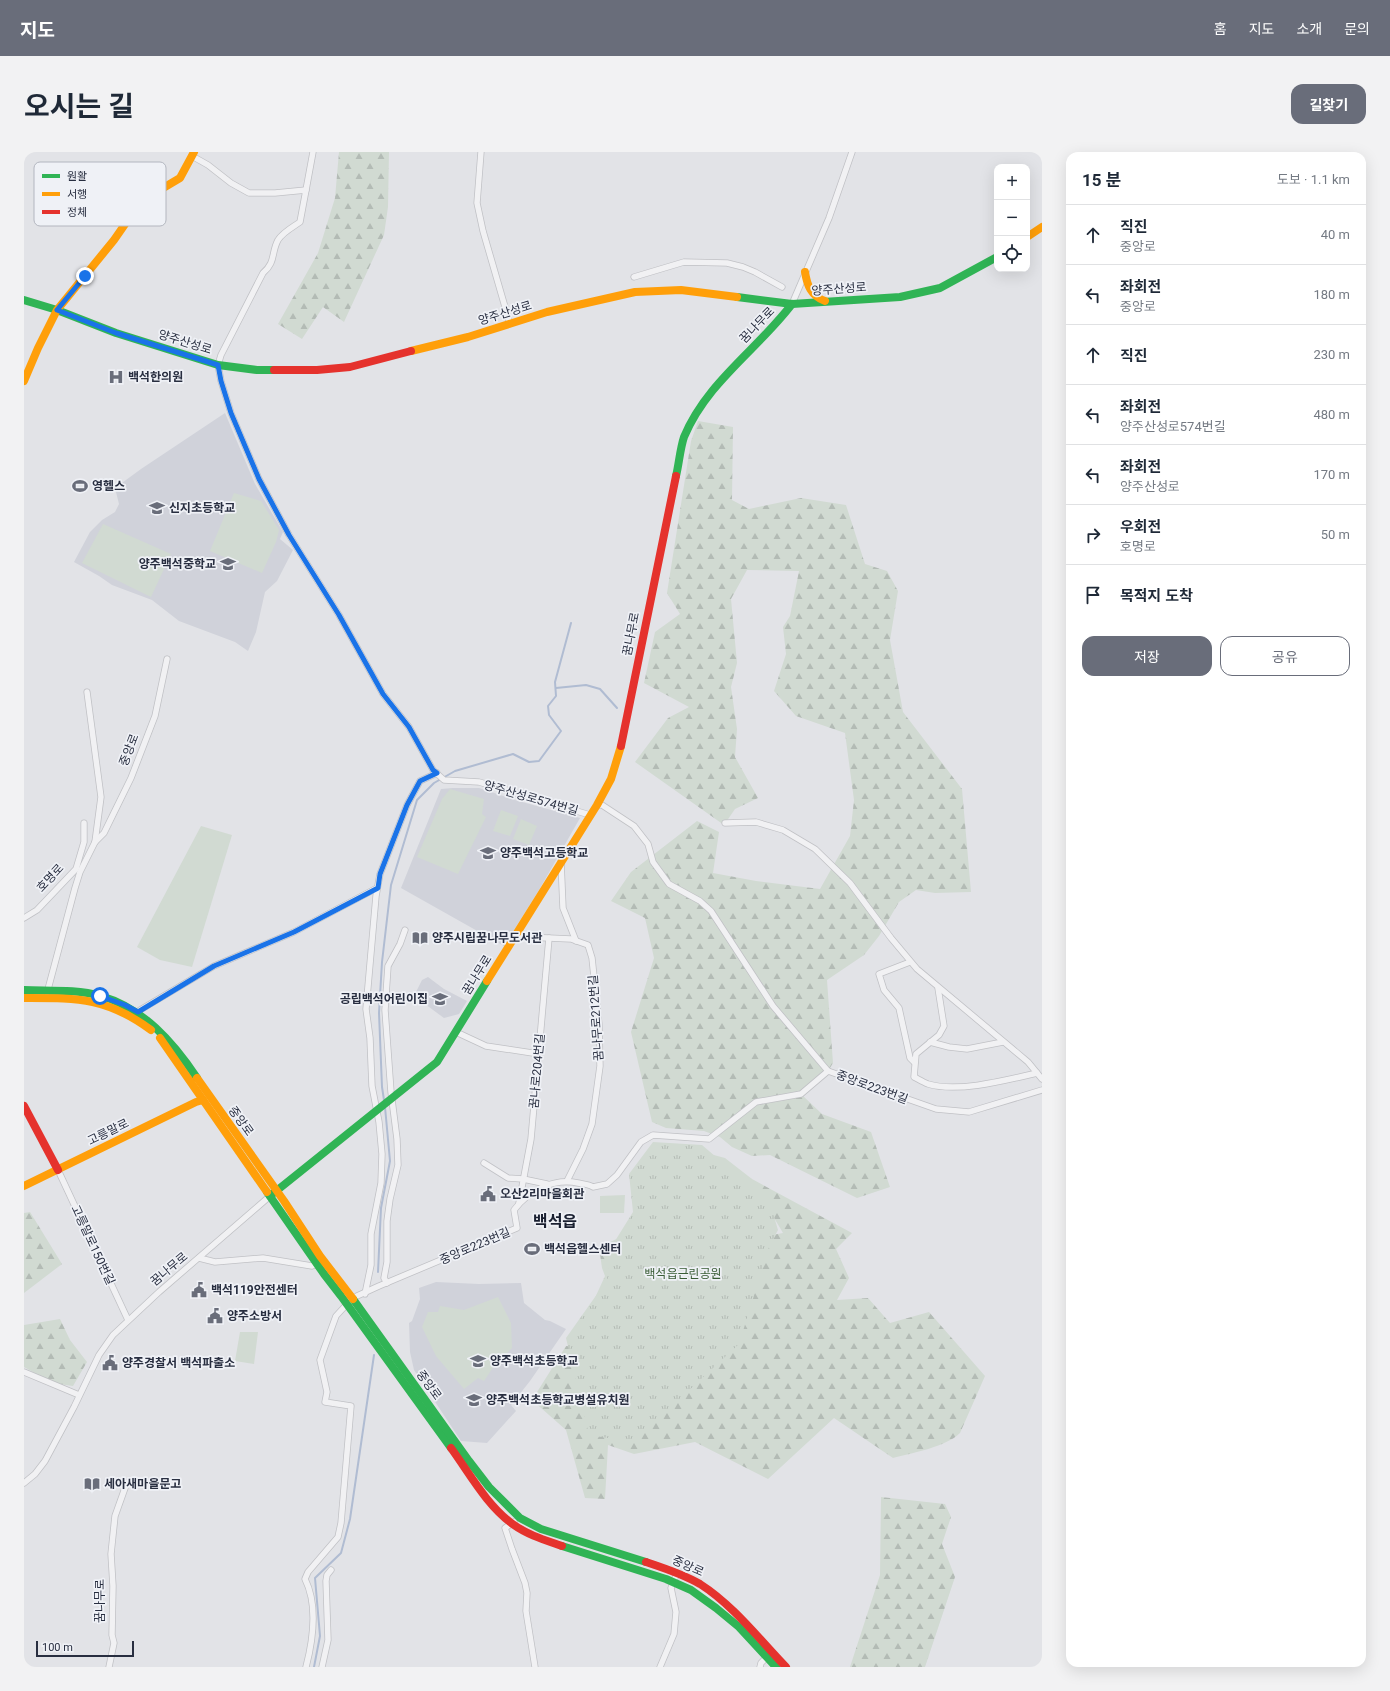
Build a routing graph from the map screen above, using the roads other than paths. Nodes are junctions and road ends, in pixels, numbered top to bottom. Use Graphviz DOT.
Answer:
graph roads {
  1 [pos="313,152"];
  2 [pos="481,152"];
  3 [pos="852,152"];
  4 [pos="193,154"];
  5 [pos="166,186"];
  6 [pos="306,190"];
  7 [pos="124,226"];
  8 [pos="1042,227"];
  9 [pos="1028,236"];
  10 [pos="994,259"];
  11 [pos="805,272"];
  12 [pos="634,277"];
  13 [pos="782,287"];
  14 [pos="24,300"];
  15 [pos="831,302"];
  16 [pos="792,304"];
  17 [pos="57,310"];
  18 [pos="510,324"];
  19 [pos="218,365"];
  20 [pos="24,381"];
  21 [pos="168,659"];
  22 [pos="87,692"];
  23 [pos="440,776"];
  24 [pos="597,804"];
  25 [pos="590,815"];
  26 [pos="84,822"];
  27 [pos="726,823"];
  28 [pos="95,842"];
  29 [pos="561,862"];
  30 [pos="378,888"];
  31 [pos="24,918"];
  32 [pos="405,930"];
  33 [pos="517,934"];
  34 [pos="549,938"];
  35 [pos="576,941"];
  36 [pos="910,962"];
  37 [pos="938,988"];
  38 [pos="24,990"];
  39 [pos="47,994"];
  40 [pos="24,998"];
  41 [pos="135,1014"];
  42 [pos="456,1032"];
  43 [pos="930,1042"];
  44 [pos="1003,1042"];
  45 [pos="539,1054"];
  46 [pos="914,1062"];
  47 [pos="828,1071"];
  48 [pos="1037,1073"];
  49 [pos="1042,1079"];
  50 [pos="1042,1090"];
  51 [pos="391,1099"];
  52 [pos="203,1100"];
  53 [pos="24,1106"];
  54 [pos="376,1112"];
  55 [pos="484,1163"];
  56 [pos="58,1170"];
  57 [pos="523,1179"];
  58 [pos="567,1181"];
  59 [pos="547,1184"];
  60 [pos="24,1186"];
  61 [pos="274,1194"];
  62 [pos="519,1203"];
  63 [pos="199,1258"];
  64 [pos="317,1264"];
  65 [pos="387,1283"];
  66 [pos="366,1293"];
  67 [pos="350,1301"];
  68 [pos="128,1320"];
  69 [pos="397,1368"];
  70 [pos="24,1372"];
  71 [pos="79,1395"];
  72 [pos="24,1483"];
  73 [pos="125,1488"];
  74 [pos="520,1518"];
  75 [pos="513,1523"];
  76 [pos="331,1570"];
  77 [pos="677,1573"];
  78 [pos="673,1582"];
  79 [pos="770,1655"];
  80 [pos="109,1667"];
  81 [pos="306,1667"];
  82 [pos="322,1667"];
  83 [pos="535,1667"];
  84 [pos="660,1667"];
  85 [pos="760,1667"];
  86 [pos="776,1667"];
  87 [pos="786,1667"];
  1 -- 6 [label="street"];
  2 -- 18 [label="street"];
  3 -- 11 [label="street, 꿈나무로"];
  4 -- 5 [label="street"];
  4 -- 6 [label="street"];
  6 -- 19 [label="street"];
  7 -- 17 [label="street"];
  8 -- 9 [label="street"];
  10 -- 15 [label="street, 양주산성로"];
  11 -- 15 [label="street"];
  11 -- 16 [label="street, 꿈나무로"];
  12 -- 13 [label="street"];
  14 -- 17 [label="street, 양주산성로"];
  15 -- 16 [label="street, 양주산성로"];
  16 -- 18 [label="street, 양주산성로"];
  16 -- 24 [label="street, 꿈나무로"];
  17 -- 19 [label="street, 양주산성로"];
  17 -- 20 [label="street"];
  18 -- 19 [label="street, 양주산성로"];
  19 -- 23 [label="street"];
  21 -- 28 [label="street, 중앙로"];
  22 -- 28 [label="street, 중앙로"];
  23 -- 25 [label="street, 양주산성로574번길"];
  23 -- 30 [label="street"];
  24 -- 25 [label="street, 꿈나무로"];
  24 -- 47 [label="street"];
  25 -- 29 [label="street, 꿈나무로"];
  26 -- 31 [label="street, 호명로"];
  27 -- 36 [label="street"];
  28 -- 39 [label="street, 중앙로"];
  29 -- 33 [label="street, 꿈나무로"];
  29 -- 35 [label="street"];
  30 -- 41 [label="street"];
  30 -- 54 [label="street"];
  32 -- 51 [label="street"];
  33 -- 34 [label="street"];
  33 -- 42 [label="street, 꿈나무로"];
  34 -- 35 [label="street"];
  34 -- 45 [label="street, 꿈나로204번길"];
  35 -- 58 [label="street, 꿈나무로212번길"];
  36 -- 37 [label="street"];
  36 -- 46 [label="street"];
  37 -- 43 [label="street"];
  37 -- 44 [label="street"];
  38 -- 39 [label="street, 중앙로"];
  39 -- 40 [label="street, 중앙로"];
  39 -- 41 [label="street, 중앙로"];
  41 -- 52 [label="street, 중앙로"];
  41 -- 61 [label="street, 중앙로"];
  42 -- 45 [label="street"];
  42 -- 51 [label="street, 꿈나무로"];
  43 -- 44 [label="street"];
  43 -- 46 [label="street"];
  44 -- 48 [label="street"];
  45 -- 57 [label="street, 꿈나로204번길"];
  46 -- 48 [label="street"];
  47 -- 50 [label="street, 중앙로223번길"];
  47 -- 58 [label="street, 중앙로223번길"];
  48 -- 49 [label="street"];
  51 -- 54 [label="street, 꿈나무로"];
  51 -- 65 [label="street"];
  52 -- 56 [label="street, 고릉말로"];
  52 -- 61 [label="street, 중앙로"];
  53 -- 56 [label="street"];
  54 -- 61 [label="street, 꿈나무로"];
  54 -- 66 [label="street"];
  55 -- 57 [label="street"];
  56 -- 60 [label="street, 고릉말로"];
  56 -- 68 [label="street, 고릉말로150번길"];
  57 -- 59 [label="street"];
  57 -- 62 [label="street, 꿈나로204번길"];
  58 -- 59 [label="street, 중앙로223번길"];
  59 -- 62 [label="street, 중앙로223번길"];
  61 -- 63 [label="street, 꿈나무로"];
  61 -- 64 [label="street, 중앙로"];
  61 -- 67 [label="street, 중앙로"];
  62 -- 65 [label="street, 중앙로223번길"];
  63 -- 64 [label="street"];
  63 -- 68 [label="street, 꿈나무로"];
  64 -- 67 [label="street, 중앙로"];
  65 -- 66 [label="street, 중앙로223번길"];
  66 -- 67 [label="street"];
  67 -- 69 [label="street, 중앙로"];
  67 -- 81 [label="street"];
  68 -- 71 [label="street, 꿈나무로"];
  69 -- 74 [label="street, 중앙로"];
  69 -- 75 [label="street, 중앙로"];
  70 -- 71 [label="street"];
  71 -- 72 [label="street, 꿈나무로"];
  73 -- 80 [label="street, 꿈나무로"];
  74 -- 75 [label="street"];
  74 -- 77 [label="street, 중앙로"];
  75 -- 78 [label="street, 중앙로"];
  75 -- 83 [label="street"];
  76 -- 82 [label="street"];
  77 -- 78 [label="street"];
  77 -- 79 [label="street, 중앙로"];
  78 -- 79 [label="street, 중앙로"];
  78 -- 84 [label="street"];
  79 -- 85 [label="street"];
  79 -- 86 [label="street, 중앙로"];
  79 -- 87 [label="street, 중앙로"];
}
